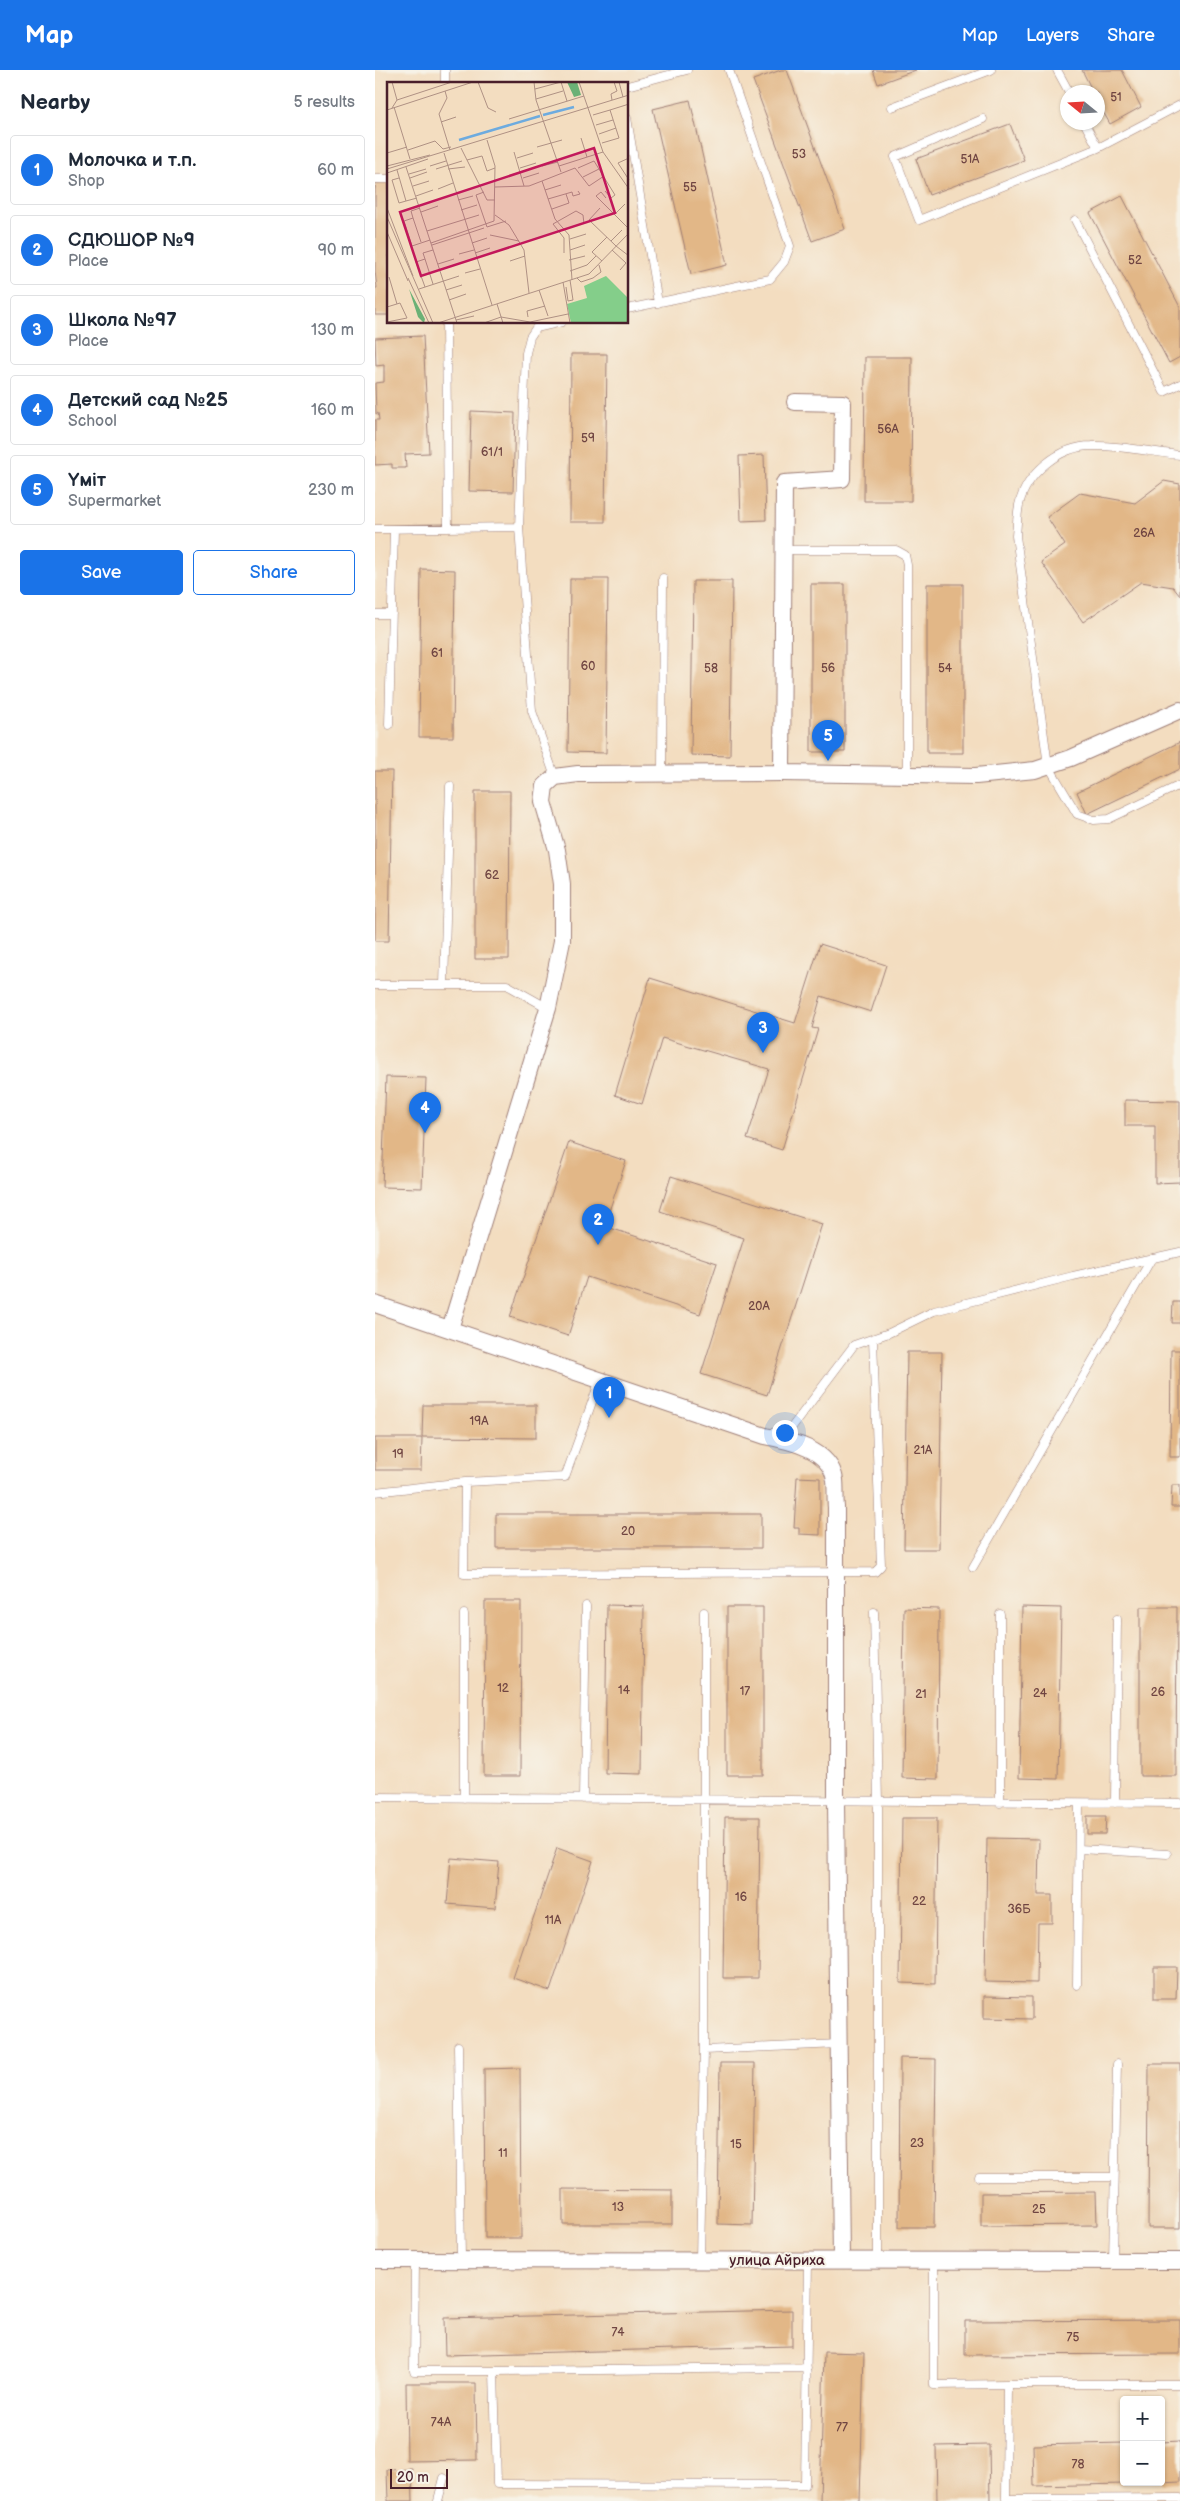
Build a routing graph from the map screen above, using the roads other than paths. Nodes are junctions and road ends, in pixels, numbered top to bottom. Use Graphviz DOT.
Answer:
graph roads {
  1 [pos="687,70"];
  2 [pos="729,70"];
  3 [pos="991,70"];
  4 [pos="1057,70"];
  5 [pos="629,85"];
  6 [pos="1065,85"];
  7 [pos="1180,104"];
  8 [pos="892,107"];
  9 [pos="983,119"];
  10 [pos="629,130"];
  11 [pos="1088,130"];
  12 [pos="1098,148"];
  13 [pos="1075,220"];
  14 [pos="658,303"];
  15 [pos="629,309"];
  16 [pos="447,324"];
  17 [pos="535,325"];
  18 [pos="1180,384"];
  19 [pos="795,402"];
  20 [pos="1180,455"];
  21 [pos="519,527"];
  22 [pos="448,528"];
  23 [pos="394,529"];
  24 [pos="375,530"];
  25 [pos="784,550"];
  26 [pos="663,578"];
  27 [pos="375,614"];
  28 [pos="392,614"];
  29 [pos="1180,710"];
  30 [pos="389,725"];
  31 [pos="1048,765"];
  32 [pos="782,773"];
  33 [pos="662,774"];
  34 [pos="907,775"];
  35 [pos="555,777"];
  36 [pos="1180,785"];
  37 [pos="449,786"];
  38 [pos="375,985"];
  39 [pos="444,985"];
  40 [pos="548,1008"];
  41 [pos="1180,1252"];
  42 [pos="1152,1258"];
  43 [pos="375,1304"];
  44 [pos="450,1329"];
  45 [pos="873,1339"];
  46 [pos="600,1380"];
  47 [pos="765,1436"];
  48 [pos="465,1482"];
  49 [pos="375,1492"];
  50 [pos="973,1567"];
  51 [pos="836,1573"];
  52 [pos="586,1606"];
  53 [pos="704,1612"];
  54 [pos="874,1612"];
  55 [pos="464,1614"];
  56 [pos="1000,1614"];
  57 [pos="1117,1618"];
  58 [pos="375,1797"];
  59 [pos="463,1798"];
  60 [pos="583,1799"];
  61 [pos="702,1800"];
  62 [pos="836,1801"];
  63 [pos="878,1802"];
  64 [pos="1000,1803"];
  65 [pos="1079,1803"];
  66 [pos="1115,1803"];
  67 [pos="1180,1803"];
  68 [pos="1079,1849"];
  69 [pos="1167,1854"];
  70 [pos="1077,1985"];
  71 [pos="839,2044"];
  72 [pos="458,2046"];
  73 [pos="704,2050"];
  74 [pos="1117,2064"];
  75 [pos="979,2177"];
  76 [pos="1114,2177"];
  77 [pos="415,2259"];
  78 [pos="375,2260"];
  79 [pos="461,2260"];
  80 [pos="700,2260"];
  81 [pos="808,2260"];
  82 [pos="841,2260"];
  83 [pos="878,2260"];
  84 [pos="934,2261"];
  85 [pos="1113,2261"];
  86 [pos="1180,2261"];
  87 [pos="807,2368"];
  88 [pos="494,2371"];
  89 [pos="1007,2384"];
  90 [pos="1180,2384"];
  91 [pos="444,2478"];
  92 [pos="1180,2498"];
  93 [pos="439,2501"];
  1 -- 5 [label="lane"];
  2 -- 14 [label="lane"];
  3 -- 8 [label="lane"];
  4 -- 6 [label="lane"];
  7 -- 12 [label="lane"];
  9 -- 12 [label="lane"];
  10 -- 14 [label="lane"];
  11 -- 12 [label="lane"];
  13 -- 18 [label="lane"];
  14 -- 15 [label="lane"];
  16 -- 22 [label="lane"];
  17 -- 21 [label="lane"];
  19 -- 25 [label="street"];
  20 -- 31 [label="lane"];
  21 -- 22 [label="lane"];
  21 -- 35 [label="lane"];
  22 -- 23 [label="lane"];
  23 -- 24 [label="lane"];
  23 -- 28 [label="lane"];
  25 -- 32 [label="street"];
  25 -- 34 [label="lane"];
  26 -- 33 [label="lane"];
  27 -- 28 [label="lane"];
  28 -- 30 [label="lane"];
  29 -- 31 [label="street"];
  31 -- 34 [label="street"];
  31 -- 36 [label="lane"];
  32 -- 33 [label="street"];
  32 -- 34 [label="street"];
  33 -- 35 [label="street"];
  35 -- 40 [label="street"];
  37 -- 39 [label="lane"];
  38 -- 39 [label="lane"];
  39 -- 40 [label="lane"];
  40 -- 44 [label="street"];
  41 -- 42 [label="lane"];
  42 -- 45 [label="lane"];
  42 -- 50 [label="lane"];
  43 -- 44 [label="street"];
  44 -- 46 [label="street"];
  45 -- 47 [label="lane"];
  45 -- 51 [label="lane"];
  46 -- 47 [label="street"];
  46 -- 48 [label="lane"];
  47 -- 51 [label="street"];
  48 -- 49 [label="lane"];
  48 -- 51 [label="lane"];
  51 -- 62 [label="street"];
  52 -- 60 [label="lane"];
  53 -- 61 [label="lane"];
  54 -- 63 [label="lane"];
  55 -- 59 [label="lane"];
  56 -- 64 [label="lane"];
  57 -- 66 [label="lane"];
  58 -- 59 [label="lane"];
  59 -- 60 [label="lane"];
  60 -- 61 [label="lane"];
  61 -- 62 [label="lane"];
  61 -- 73 [label="lane"];
  62 -- 63 [label="lane"];
  62 -- 71 [label="street"];
  63 -- 64 [label="lane"];
  63 -- 83 [label="lane"];
  64 -- 65 [label="lane"];
  65 -- 66 [label="lane"];
  65 -- 68 [label="lane"];
  66 -- 67 [label="lane"];
  68 -- 69 [label="lane"];
  68 -- 70 [label="lane"];
  71 -- 73 [label="lane"];
  71 -- 82 [label="street"];
  72 -- 79 [label="lane"];
  73 -- 80 [label="lane"];
  74 -- 76 [label="lane"];
  75 -- 76 [label="lane"];
  76 -- 85 [label="lane"];
  77 -- 78 [label="street, улица Айриха"];
  77 -- 79 [label="street, улица Айриха"];
  77 -- 88 [label="lane"];
  79 -- 80 [label="street, улица Айриха"];
  80 -- 81 [label="street, улица Айриха"];
  81 -- 82 [label="street, улица Айриха"];
  81 -- 87 [label="lane"];
  82 -- 83 [label="street, улица Айриха"];
  83 -- 84 [label="street, улица Айриха"];
  84 -- 85 [label="street, улица Айриха"];
  84 -- 89 [label="lane"];
  85 -- 86 [label="street, улица Айриха"];
  87 -- 88 [label="lane"];
  87 -- 88 [label="lane"];
  89 -- 90 [label="lane"];
  89 -- 92 [label="lane"];
  91 -- 93 [label="lane"];
}
